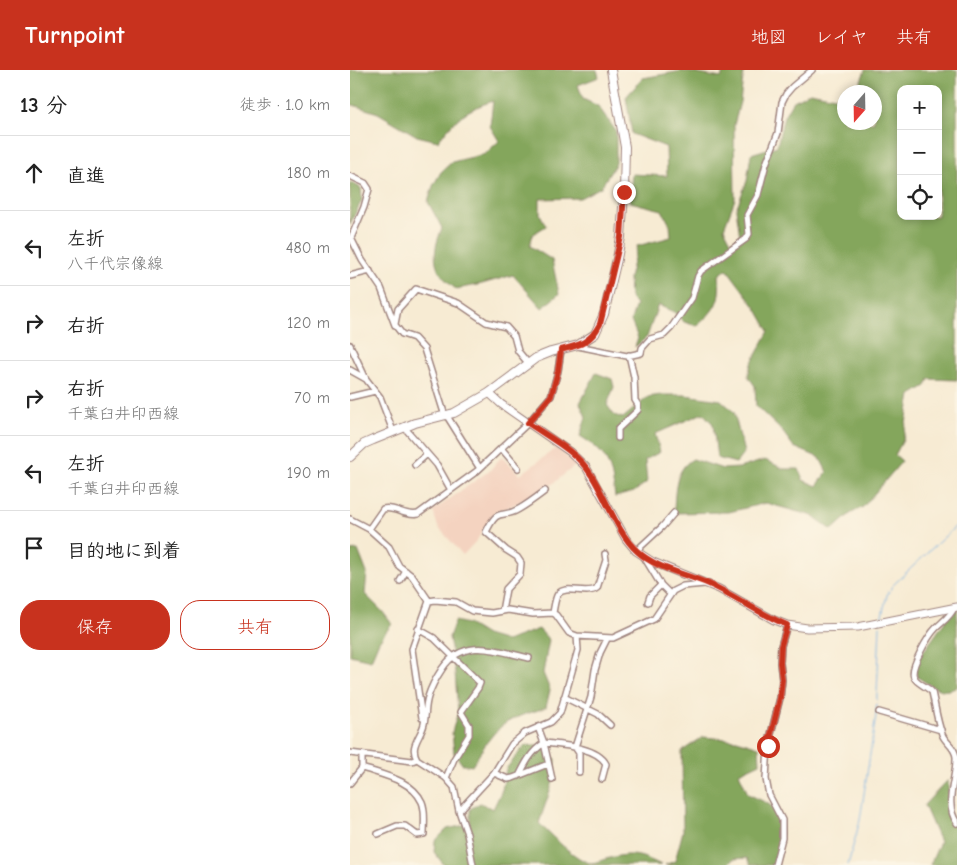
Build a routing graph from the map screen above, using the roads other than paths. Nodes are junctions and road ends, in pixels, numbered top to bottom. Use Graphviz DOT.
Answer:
graph roads {
  1 [pos="611,70"];
  2 [pos="812,70"];
  3 [pos="350,176"];
  4 [pos="370,271"];
  5 [pos="350,276"];
  6 [pos="394,325"];
  7 [pos="350,345"];
  8 [pos="578,346"];
  9 [pos="561,350"];
  10 [pos="629,355"];
  11 [pos="528,363"];
  12 [pos="350,370"];
  13 [pos="366,379"];
  14 [pos="375,392"];
  15 [pos="489,393"];
  16 [pos="350,397"];
  17 [pos="446,416"];
  18 [pos="528,423"];
  19 [pos="404,427"];
  20 [pos="393,431"];
  21 [pos="618,438"];
  22 [pos="501,448"];
  23 [pos="427,454"];
  24 [pos="350,457"];
  25 [pos="415,466"];
  26 [pos="480,467"];
  27 [pos="518,468"];
  28 [pos="451,490"];
  29 [pos="545,491"];
  30 [pos="674,513"];
  31 [pos="350,519"];
  32 [pos="369,529"];
  33 [pos="636,551"];
  34 [pos="605,554"];
  35 [pos="644,557"];
  36 [pos="406,571"];
  37 [pos="400,581"];
  38 [pos="708,583"];
  39 [pos="661,585"];
  40 [pos="670,594"];
  41 [pos="430,600"];
  42 [pos="648,602"];
  43 [pos="956,608"];
  44 [pos="502,611"];
  45 [pos="553,613"];
  46 [pos="787,625"];
  47 [pos="418,629"];
  48 [pos="578,636"];
  49 [pos="607,638"];
  50 [pos="453,655"];
  51 [pos="529,658"];
  52 [pos="564,697"];
  53 [pos="586,708"];
  54 [pos="879,712"];
  55 [pos="610,725"];
  56 [pos="424,726"];
  57 [pos="538,727"];
  58 [pos="941,730"];
  59 [pos="544,743"];
  60 [pos="575,747"];
  61 [pos="350,753"];
  62 [pos="362,755"];
  63 [pos="417,759"];
  64 [pos="548,764"];
  65 [pos="362,768"];
  66 [pos="579,772"];
  67 [pos="494,773"];
  68 [pos="519,776"];
  69 [pos="446,778"];
  70 [pos="552,779"];
  71 [pos="602,780"];
  72 [pos="350,783"];
  73 [pos="459,811"];
  74 [pos="957,822"];
  75 [pos="378,834"];
  76 [pos="473,865"];
  77 [pos="775,865"];
  1 -- 8 [label="main road"];
  2 -- 10 [label="street"];
  3 -- 4 [label="street"];
  4 -- 5 [label="street"];
  4 -- 6 [label="street"];
  6 -- 11 [label="street"];
  6 -- 17 [label="street"];
  7 -- 13 [label="street"];
  8 -- 9 [label="main road"];
  8 -- 10 [label="street"];
  9 -- 11 [label="main road"];
  9 -- 18 [label="street"];
  10 -- 21 [label="street"];
  11 -- 15 [label="main road"];
  12 -- 13 [label="street"];
  13 -- 14 [label="street"];
  14 -- 16 [label="street"];
  14 -- 20 [label="street"];
  15 -- 17 [label="main road"];
  15 -- 18 [label="main road"];
  17 -- 19 [label="main road"];
  17 -- 26 [label="street"];
  18 -- 22 [label="street"];
  18 -- 33 [label="main road"];
  19 -- 20 [label="main road"];
  19 -- 23 [label="street"];
  20 -- 24 [label="main road"];
  22 -- 26 [label="street"];
  22 -- 27 [label="street"];
  23 -- 25 [label="street"];
  23 -- 28 [label="street"];
  26 -- 28 [label="street"];
  28 -- 32 [label="street"];
  29 -- 44 [label="street"];
  30 -- 33 [label="street"];
  31 -- 32 [label="street"];
  32 -- 36 [label="street"];
  33 -- 35 [label="main road"];
  34 -- 45 [label="street"];
  35 -- 38 [label="main road"];
  35 -- 39 [label="street"];
  36 -- 37 [label="street"];
  36 -- 41 [label="street"];
  38 -- 40 [label="street"];
  38 -- 46 [label="main road"];
  39 -- 40 [label="street"];
  39 -- 42 [label="street"];
  40 -- 49 [label="street"];
  41 -- 44 [label="street"];
  41 -- 47 [label="street"];
  43 -- 46 [label="main road"];
  43 -- 58 [label="street"];
  44 -- 45 [label="street"];
  45 -- 48 [label="street"];
  46 -- 77 [label="street"];
  47 -- 50 [label="street"];
  47 -- 56 [label="street"];
  48 -- 49 [label="street"];
  48 -- 52 [label="street"];
  49 -- 53 [label="street"];
  50 -- 51 [label="street"];
  50 -- 56 [label="street"];
  50 -- 69 [label="street"];
  52 -- 53 [label="street"];
  52 -- 57 [label="street"];
  53 -- 55 [label="street"];
  53 -- 60 [label="street"];
  54 -- 58 [label="street"];
  56 -- 63 [label="street"];
  57 -- 59 [label="street"];
  57 -- 67 [label="street"];
  58 -- 74 [label="street"];
  59 -- 60 [label="street"];
  59 -- 64 [label="street"];
  59 -- 68 [label="street"];
  60 -- 66 [label="street"];
  60 -- 71 [label="street"];
  61 -- 62 [label="street"];
  62 -- 63 [label="street"];
  62 -- 65 [label="street"];
  63 -- 69 [label="street"];
  64 -- 68 [label="street"];
  64 -- 70 [label="street"];
  65 -- 72 [label="street"];
  65 -- 75 [label="street"];
  67 -- 68 [label="street"];
  67 -- 73 [label="street"];
  69 -- 73 [label="street"];
  73 -- 76 [label="street"];
}
